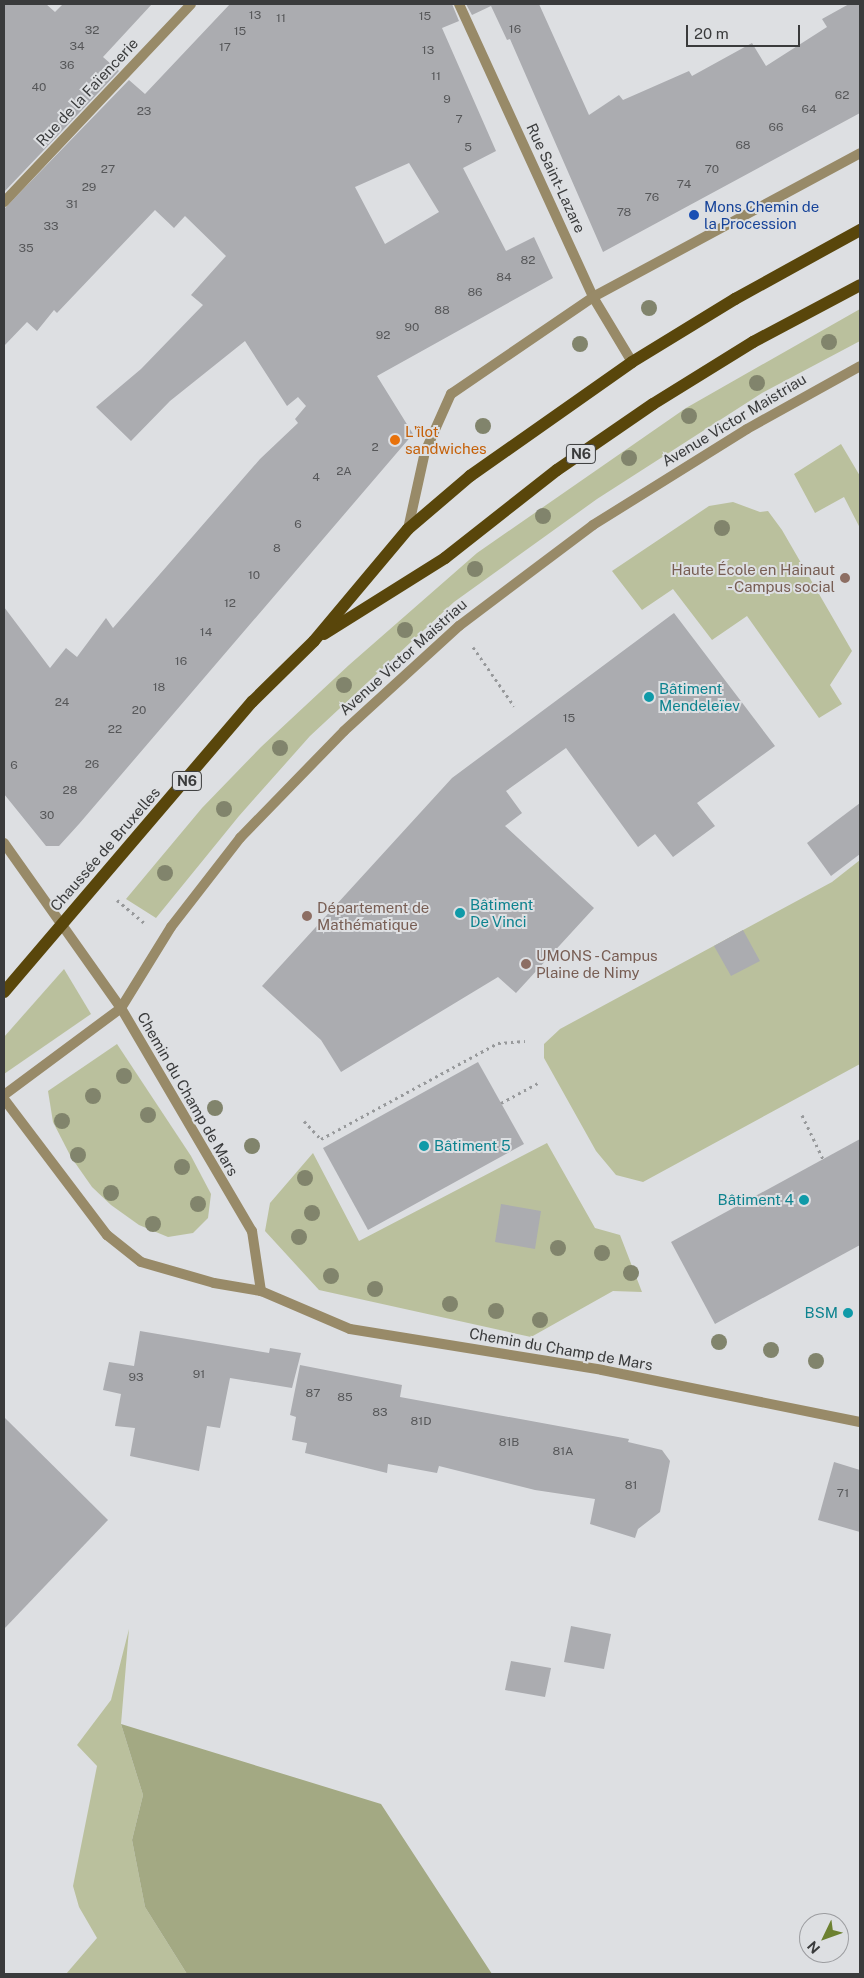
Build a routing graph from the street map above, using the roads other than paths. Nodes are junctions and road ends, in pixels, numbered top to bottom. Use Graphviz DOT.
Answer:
graph roads {
  1 [pos="191,4"];
  2 [pos="459,4"];
  3 [pos="860,153"];
  4 [pos="4,202"];
  5 [pos="860,230"];
  6 [pos="860,285"];
  7 [pos="593,297"];
  8 [pos="632,362"];
  9 [pos="860,366"];
  10 [pos="408,529"];
  11 [pos="314,641"];
  12 [pos="4,843"];
  13 [pos="63,923"];
  14 [pos="4,992"];
  15 [pos="121,1008"];
  16 [pos="4,1097"];
  17 [pos="261,1291"];
  18 [pos="860,1422"];
  1 -- 4 [label="street, Rue de la Faïencerie"];
  2 -- 7 [label="street, Rue Saint-Lazare"];
  3 -- 7 [label="street"];
  5 -- 8 [label="main road, N6"];
  6 -- 11 [label="main road, N6"];
  7 -- 8 [label="street, Rue Saint-Lazare"];
  7 -- 10 [label="street"];
  8 -- 10 [label="main road, N6"];
  9 -- 15 [label="street, Avenue Victor Maistriau"];
  10 -- 11 [label="main road, N6"];
  11 -- 13 [label="main road, Chaussée de Bruxelles / N6"];
  12 -- 13 [label="street, Chemin du Champ de Mars"];
  13 -- 14 [label="main road, Chaussée de Bruxelles / N6"];
  13 -- 15 [label="street, Chemin du Champ de Mars"];
  15 -- 16 [label="street"];
  15 -- 17 [label="street, Chemin du Champ de Mars"];
  16 -- 17 [label="street, Chemin du Champ de Mars"];
  17 -- 18 [label="street, Chemin du Champ de Mars"];
}
